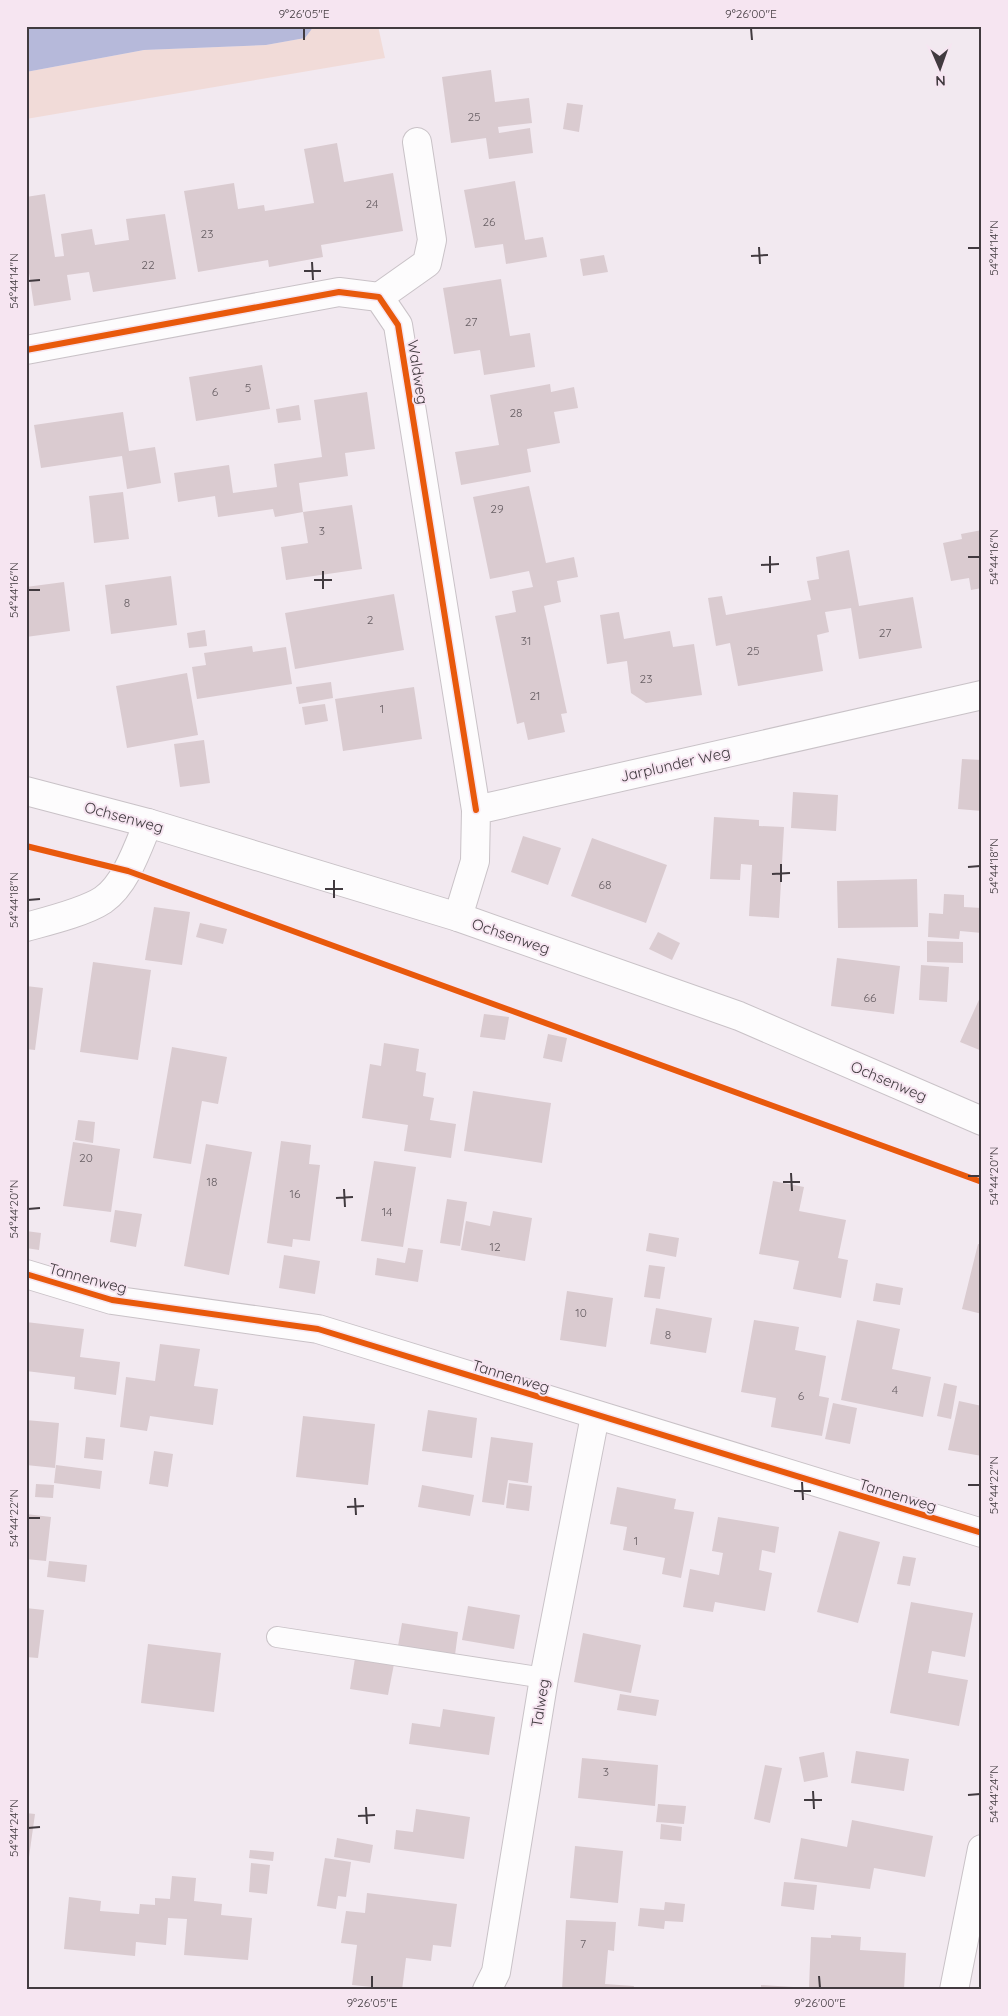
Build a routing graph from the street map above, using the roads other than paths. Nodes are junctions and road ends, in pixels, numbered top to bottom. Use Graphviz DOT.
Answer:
graph roads {
  1 [pos="417,142"];
  2 [pos="379,297"];
  3 [pos="26,350"];
  4 [pos="982,695"];
  5 [pos="26,792"];
  6 [pos="476,810"];
  7 [pos="148,823"];
  8 [pos="458,917"];
  9 [pos="26,927"];
  10 [pos="982,1121"];
  11 [pos="26,1274"];
  12 [pos="595,1416"];
  13 [pos="982,1533"];
  14 [pos="277,1637"];
  15 [pos="544,1678"];
  16 [pos="982,1849"];
  17 [pos="487,1990"];
  18 [pos="954,1990"];
  1 -- 2 [label="street"];
  2 -- 3 [label="street"];
  2 -- 6 [label="street, Waldweg"];
  4 -- 6 [label="street, Jarplunder Weg"];
  5 -- 7 [label="street, Ochsenweg"];
  6 -- 8 [label="street"];
  7 -- 8 [label="street, Ochsenweg"];
  7 -- 9 [label="street"];
  8 -- 10 [label="street, Ochsenweg"];
  11 -- 12 [label="street, Tannenweg"];
  12 -- 13 [label="street, Tannenweg"];
  12 -- 15 [label="street, Talweg"];
  14 -- 15 [label="lane"];
  15 -- 17 [label="street, Talweg"];
  16 -- 18 [label="street"];
}
